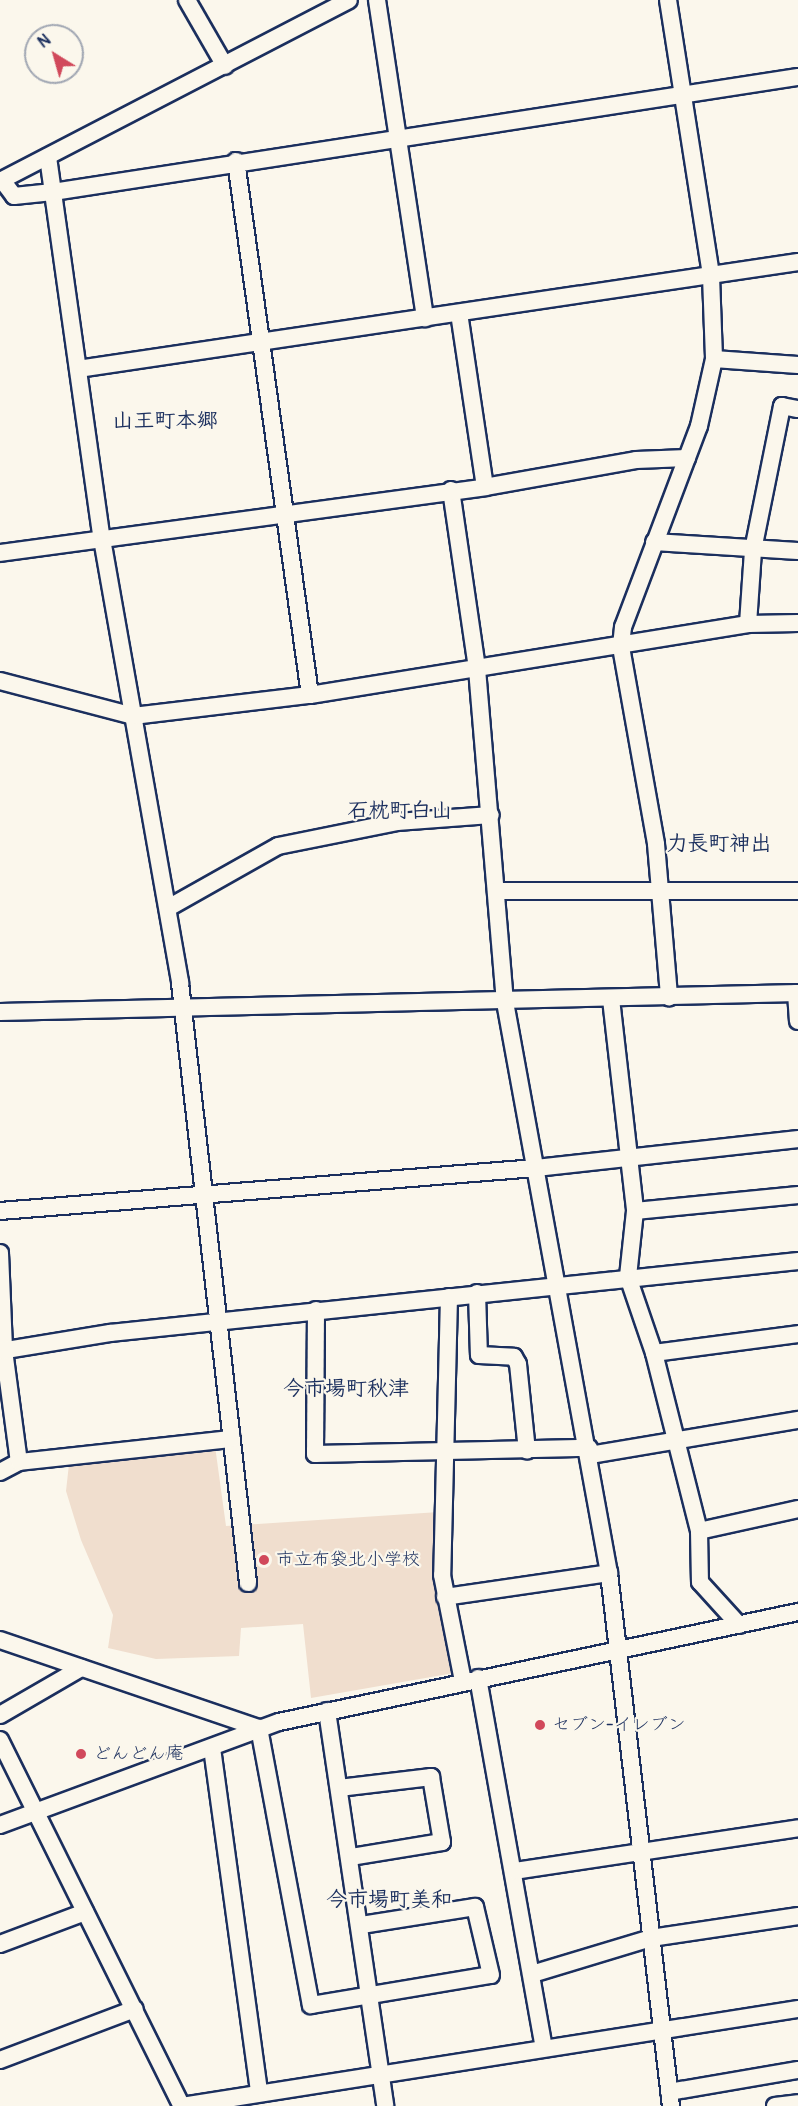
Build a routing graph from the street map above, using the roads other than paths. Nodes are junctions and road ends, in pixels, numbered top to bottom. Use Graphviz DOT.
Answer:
graph roads {
  1 [pos="187,0"];
  2 [pos="349,0"];
  3 [pos="377,0"];
  4 [pos="668,0"];
  5 [pos="225,66"];
  6 [pos="798,77"];
  7 [pos="681,97"];
  8 [pos="397,137"];
  9 [pos="48,157"];
  10 [pos="236,160"];
  11 [pos="1,181"];
  12 [pos="53,192"];
  13 [pos="798,262"];
  14 [pos="711,276"];
  15 [pos="459,313"];
  16 [pos="425,318"];
  17 [pos="264,341"];
  18 [pos="714,358"];
  19 [pos="798,364"];
  20 [pos="78,369"];
  21 [pos="798,409"];
  22 [pos="687,458"];
  23 [pos="485,487"];
  24 [pos="451,489"];
  25 [pos="288,510"];
  26 [pos="102,539"];
  27 [pos="654,542"];
  28 [pos="753,550"];
  29 [pos="798,551"];
  30 [pos="0,553"];
  31 [pos="798,623"];
  32 [pos="748,624"];
  33 [pos="621,647"];
  34 [pos="477,669"];
  35 [pos="0,681"];
  36 [pos="310,695"];
  37 [pos="133,716"];
  38 [pos="491,815"];
  39 [pos="496,891"];
  40 [pos="798,891"];
  41 [pos="663,894"];
  42 [pos="168,908"];
  43 [pos="797,993"];
  44 [pos="669,997"];
  45 [pos="611,999"];
  46 [pos="505,1002"];
  47 [pos="182,1007"];
  48 [pos="0,1012"];
  49 [pos="798,1021"];
  50 [pos="798,1139"];
  51 [pos="631,1157"];
  52 [pos="536,1168"];
  53 [pos="798,1195"];
  54 [pos="204,1196"];
  55 [pos="0,1211"];
  56 [pos="635,1211"];
  57 [pos="0,1253"];
  58 [pos="798,1261"];
  59 [pos="628,1277"];
  60 [pos="555,1285"];
  61 [pos="477,1293"];
  62 [pos="449,1297"];
  63 [pos="316,1310"];
  64 [pos="219,1321"];
  65 [pos="798,1334"];
  66 [pos="2,1351"];
  67 [pos="654,1353"];
  68 [pos="798,1420"];
  69 [pos="232,1439"];
  70 [pos="673,1441"];
  71 [pos="527,1451"];
  72 [pos="590,1451"];
  73 [pos="443,1452"];
  74 [pos="19,1462"];
  75 [pos="0,1472"];
  76 [pos="798,1509"];
  77 [pos="699,1531"];
  78 [pos="609,1573"];
  79 [pos="248,1583"];
  80 [pos="445,1597"];
  81 [pos="798,1612"];
  82 [pos="739,1625"];
  83 [pos="0,1640"];
  84 [pos="616,1650"];
  85 [pos="81,1668"];
  86 [pos="471,1679"];
  87 [pos="327,1711"];
  88 [pos="0,1715"];
  89 [pos="259,1728"];
  90 [pos="0,1740"];
  91 [pos="212,1748"];
  92 [pos="339,1788"];
  93 [pos="37,1812"];
  94 [pos="0,1825"];
  95 [pos="798,1828"];
  96 [pos="639,1853"];
  97 [pos="350,1857"];
  98 [pos="515,1871"];
  99 [pos="85,1912"];
  100 [pos="798,1916"];
  101 [pos="361,1925"];
  102 [pos="651,1938"];
  103 [pos="0,1944"];
  104 [pos="532,1974"];
  105 [pos="370,1993"];
  106 [pos="135,2009"];
  107 [pos="798,2009"];
  108 [pos="662,2028"];
  109 [pos="544,2047"];
  110 [pos="0,2060"];
  111 [pos="798,2070"];
  112 [pos="381,2072"];
  113 [pos="259,2091"];
  114 [pos="670,2099"];
  115 [pos="798,2103"];
  116 [pos="182,2106"];
  117 [pos="385,2106"];
  118 [pos="775,2106"];
  1 -- 5 [label="street"];
  2 -- 5 [label="street"];
  3 -- 8 [label="street"];
  4 -- 7 [label="street"];
  5 -- 9 [label="street"];
  6 -- 7 [label="street"];
  7 -- 8 [label="street"];
  7 -- 14 [label="street"];
  8 -- 10 [label="street"];
  8 -- 16 [label="street"];
  9 -- 11 [label="street"];
  9 -- 12 [label="street"];
  10 -- 12 [label="street"];
  10 -- 17 [label="street"];
  11 -- 12 [label="street"];
  12 -- 20 [label="street"];
  13 -- 14 [label="street"];
  14 -- 15 [label="street"];
  14 -- 18 [label="street"];
  15 -- 16 [label="street"];
  15 -- 23 [label="street"];
  16 -- 17 [label="street"];
  17 -- 20 [label="street"];
  17 -- 25 [label="street"];
  18 -- 19 [label="street"];
  18 -- 22 [label="street"];
  20 -- 26 [label="street"];
  21 -- 28 [label="street"];
  22 -- 23 [label="street"];
  22 -- 27 [label="street"];
  23 -- 24 [label="street"];
  24 -- 25 [label="street"];
  24 -- 34 [label="street"];
  25 -- 26 [label="street"];
  25 -- 36 [label="street"];
  26 -- 30 [label="street"];
  26 -- 37 [label="street"];
  27 -- 28 [label="street"];
  27 -- 33 [label="street"];
  28 -- 29 [label="street"];
  28 -- 32 [label="street"];
  31 -- 32 [label="street"];
  32 -- 33 [label="street"];
  33 -- 34 [label="street"];
  33 -- 41 [label="street"];
  34 -- 36 [label="street"];
  34 -- 38 [label="street"];
  35 -- 37 [label="street"];
  36 -- 37 [label="street"];
  37 -- 42 [label="street"];
  38 -- 39 [label="street"];
  38 -- 42 [label="street"];
  39 -- 41 [label="street"];
  39 -- 46 [label="street"];
  40 -- 41 [label="street"];
  41 -- 44 [label="street"];
  42 -- 47 [label="street"];
  43 -- 44 [label="street"];
  43 -- 49 [label="street"];
  44 -- 45 [label="street"];
  45 -- 46 [label="street"];
  45 -- 51 [label="street"];
  46 -- 47 [label="street"];
  46 -- 52 [label="street"];
  47 -- 48 [label="street"];
  47 -- 54 [label="street"];
  50 -- 51 [label="street"];
  51 -- 52 [label="street"];
  51 -- 56 [label="street"];
  52 -- 54 [label="street"];
  52 -- 60 [label="street"];
  53 -- 56 [label="street"];
  54 -- 55 [label="street"];
  54 -- 64 [label="street"];
  56 -- 59 [label="street"];
  57 -- 66 [label="street"];
  58 -- 59 [label="street"];
  59 -- 60 [label="street"];
  59 -- 67 [label="street"];
  60 -- 61 [label="street"];
  60 -- 72 [label="street"];
  61 -- 62 [label="street"];
  61 -- 71 [label="street"];
  62 -- 63 [label="street"];
  62 -- 73 [label="street"];
  63 -- 64 [label="street"];
  63 -- 73 [label="street"];
  64 -- 66 [label="street"];
  64 -- 69 [label="street"];
  65 -- 67 [label="street"];
  66 -- 74 [label="street"];
  67 -- 70 [label="street"];
  68 -- 70 [label="street"];
  69 -- 74 [label="street"];
  69 -- 79 [label="street"];
  70 -- 72 [label="street"];
  70 -- 77 [label="street"];
  71 -- 72 [label="street"];
  71 -- 73 [label="street"];
  72 -- 78 [label="street"];
  73 -- 80 [label="street"];
  74 -- 75 [label="street"];
  76 -- 77 [label="street"];
  77 -- 82 [label="street"];
  78 -- 80 [label="street"];
  78 -- 84 [label="street"];
  80 -- 86 [label="street"];
  81 -- 82 [label="street"];
  82 -- 84 [label="street"];
  83 -- 85 [label="street"];
  84 -- 86 [label="street"];
  84 -- 96 [label="street"];
  85 -- 88 [label="street"];
  85 -- 89 [label="street"];
  86 -- 87 [label="street"];
  86 -- 98 [label="street"];
  87 -- 89 [label="street"];
  87 -- 92 [label="street"];
  89 -- 91 [label="street"];
  89 -- 105 [label="street"];
  90 -- 93 [label="street"];
  91 -- 93 [label="street"];
  91 -- 113 [label="street"];
  92 -- 97 [label="street"];
  92 -- 97 [label="street"];
  93 -- 94 [label="street"];
  93 -- 99 [label="street"];
  95 -- 96 [label="street"];
  96 -- 98 [label="street"];
  96 -- 102 [label="street"];
  97 -- 101 [label="street"];
  98 -- 104 [label="street"];
  99 -- 103 [label="street"];
  99 -- 106 [label="street"];
  100 -- 102 [label="street"];
  101 -- 105 [label="street"];
  101 -- 105 [label="street"];
  102 -- 104 [label="street"];
  102 -- 108 [label="street"];
  104 -- 109 [label="street"];
  105 -- 112 [label="street"];
  106 -- 110 [label="street"];
  106 -- 116 [label="street"];
  107 -- 108 [label="street"];
  108 -- 109 [label="street"];
  108 -- 114 [label="street"];
  109 -- 112 [label="street"];
  111 -- 114 [label="street"];
  112 -- 113 [label="street"];
  112 -- 117 [label="street"];
  113 -- 116 [label="street"];
  115 -- 118 [label="street"];
}
